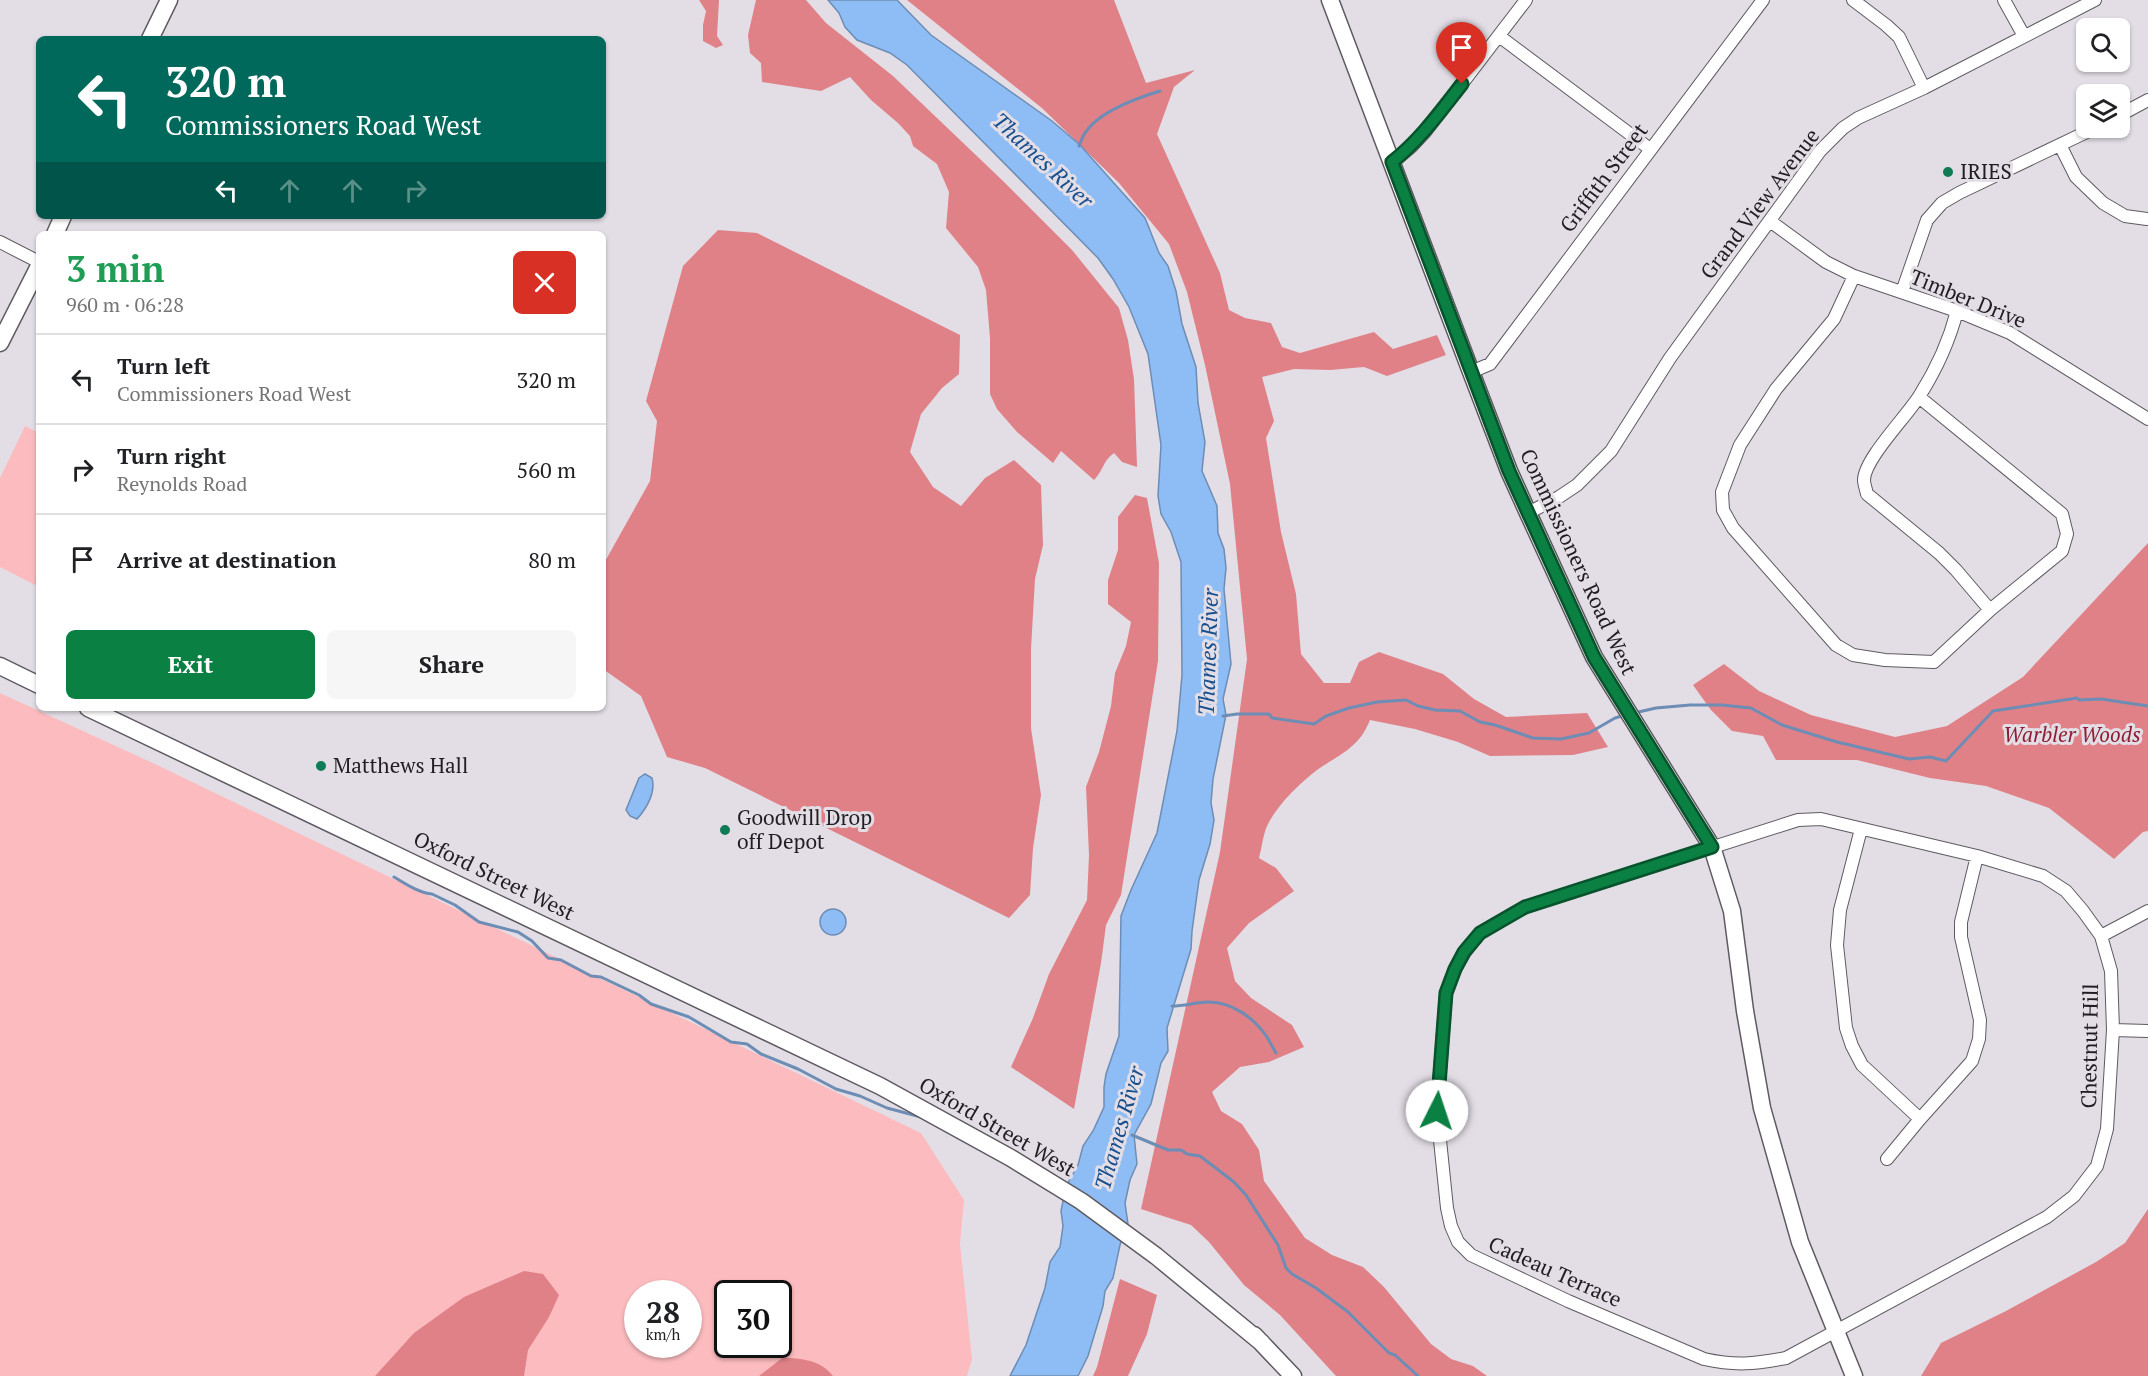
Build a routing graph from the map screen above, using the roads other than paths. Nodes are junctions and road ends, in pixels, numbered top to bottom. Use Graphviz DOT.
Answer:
graph roads {
  1 [pos="170,0"];
  2 [pos="1330,0"];
  3 [pos="1526,0"];
  4 [pos="1763,0"];
  5 [pos="1853,0"];
  6 [pos="2004,0"];
  7 [pos="2095,0"];
  8 [pos="152,36"];
  9 [pos="1499,36"];
  10 [pos="2024,36"];
  11 [pos="1923,88"];
  12 [pos="2148,100"];
  13 [pos="2130,110"];
  14 [pos="2076,138"];
  15 [pos="2060,146"];
  16 [pos="1650,149"];
  17 [pos="1392,162"];
  18 [pos="2147,219"];
  19 [pos="1770,221"];
  20 [pos="0,242"];
  21 [pos="36,262"];
  22 [pos="36,270"];
  23 [pos="1854,276"];
  24 [pos="1902,292"];
  25 [pos="1958,311"];
  26 [pos="0,343"];
  27 [pos="1471,372"];
  28 [pos="1919,396"];
  29 [pos="2148,419"];
  30 [pos="1528,513"];
  31 [pos="1990,610"];
  32 [pos="0,666"];
  33 [pos="36,684"];
  34 [pos="94,711"];
  35 [pos="1861,829"];
  36 [pos="1712,847"];
  37 [pos="1977,856"];
  38 [pos="2148,911"];
  39 [pos="2101,936"];
  40 [pos="2113,1030"];
  41 [pos="2148,1031"];
  42 [pos="1920,1119"];
  43 [pos="1887,1159"];
  44 [pos="1836,1330"];
  45 [pos="1293,1376"];
  46 [pos="1854,1376"];
  1 -- 8 [label="main road"];
  2 -- 17 [label="main road, Commissioners Road West"];
  3 -- 9 [label="street"];
  4 -- 16 [label="street, Griffith Street"];
  5 -- 11 [label="street"];
  6 -- 10 [label="street"];
  7 -- 10 [label="street, Grand View Avenue"];
  9 -- 16 [label="street"];
  9 -- 17 [label="street"];
  10 -- 11 [label="street, Grand View Avenue"];
  11 -- 19 [label="street, Grand View Avenue"];
  12 -- 13 [label="street"];
  14 -- 15 [label="street"];
  15 -- 18 [label="street"];
  15 -- 24 [label="street"];
  16 -- 27 [label="street, Griffith Street"];
  17 -- 27 [label="main road, Commissioners Road West"];
  19 -- 23 [label="street, Timber Drive"];
  19 -- 30 [label="street, Grand View Avenue"];
  20 -- 21 [label="street"];
  22 -- 26 [label="main road"];
  23 -- 24 [label="street, Timber Drive"];
  23 -- 31 [label="street"];
  24 -- 25 [label="street, Timber Drive"];
  25 -- 28 [label="street"];
  25 -- 29 [label="street, Timber Drive"];
  27 -- 30 [label="main road, Commissioners Road West"];
  28 -- 31 [label="street"];
  28 -- 31 [label="street"];
  30 -- 36 [label="main road, Commissioners Road West"];
  32 -- 33 [label="main road"];
  34 -- 45 [label="main road, Oxford Street West"];
  35 -- 36 [label="street, Chestnut Hill"];
  35 -- 37 [label="street, Chestnut Hill"];
  35 -- 42 [label="street"];
  36 -- 44 [label="main road, Commissioners Road West"];
  36 -- 44 [label="street, Cadeau Terrace"];
  37 -- 39 [label="street, Chestnut Hill"];
  37 -- 42 [label="street"];
  38 -- 39 [label="street"];
  39 -- 40 [label="street, Chestnut Hill"];
  40 -- 41 [label="street"];
  40 -- 44 [label="street, Chestnut Hill"];
  42 -- 43 [label="street"];
  44 -- 46 [label="main road, Commissioners Road West"];
}
